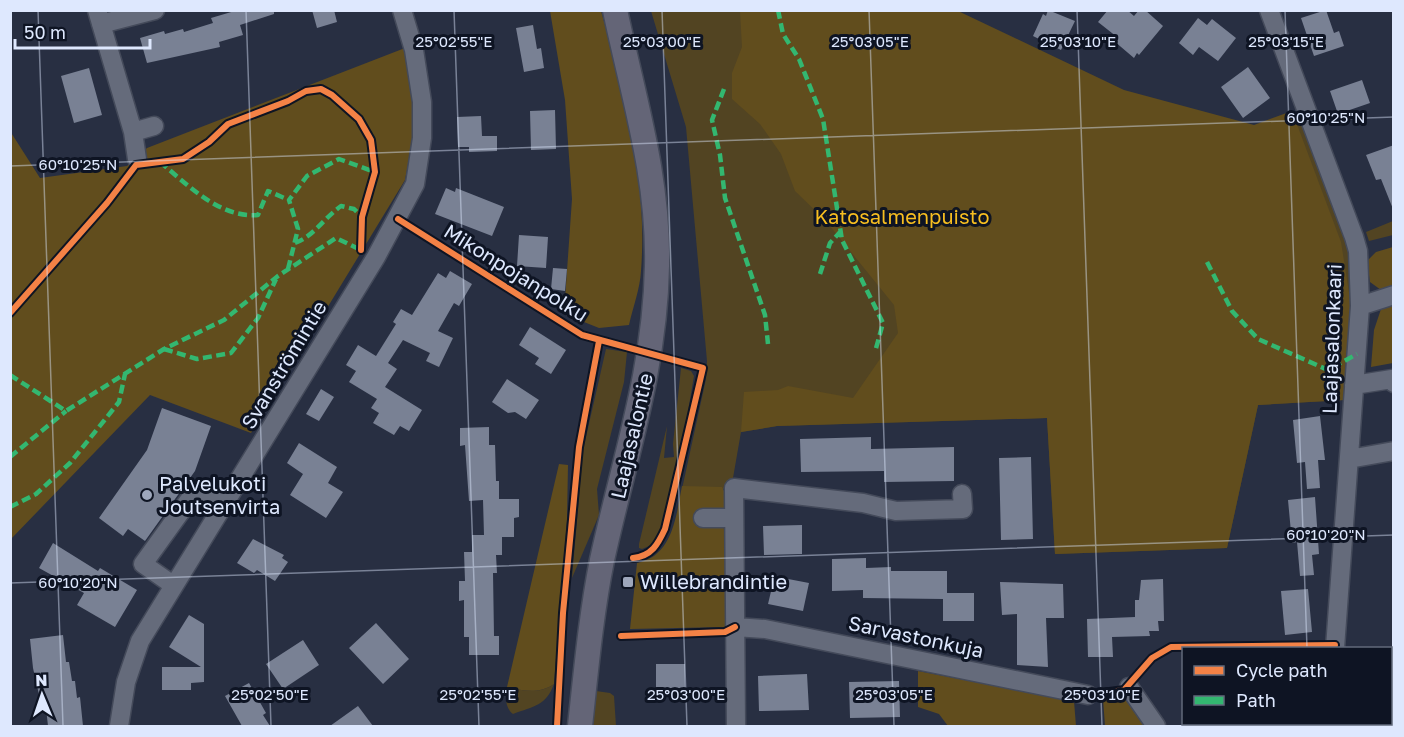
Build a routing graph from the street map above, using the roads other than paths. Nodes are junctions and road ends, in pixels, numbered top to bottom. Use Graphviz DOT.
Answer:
graph roads {
  1 [pos="155,10"];
  2 [pos="402,10"];
  3 [pos="614,10"];
  4 [pos="1269,10"];
  5 [pos="99,17"];
  6 [pos="154,126"];
  7 [pos="133,132"];
  8 [pos="137,159"];
  9 [pos="1394,295"];
  10 [pos="1360,306"];
  11 [pos="1394,369"];
  12 [pos="1355,381"];
  13 [pos="1394,383"];
  14 [pos="1394,451"];
  15 [pos="1349,459"];
  16 [pos="962,494"];
  17 [pos="225,503"];
  18 [pos="704,518"];
  19 [pos="733,518"];
  20 [pos="173,585"];
  21 [pos="735,627"];
  22 [pos="1335,647"];
  23 [pos="1129,687"];
  24 [pos="1088,695"];
  25 [pos="119,726"];
  26 [pos="580,726"];
  27 [pos="736,726"];
  28 [pos="1156,726"];
  1 -- 5 [label="street"];
  2 -- 17 [label="street, Svanströmintie"];
  3 -- 26 [label="main road, Laajasalontie"];
  4 -- 10 [label="street, Laajasalonkaari"];
  5 -- 7 [label="street"];
  6 -- 7 [label="street"];
  7 -- 8 [label="street"];
  9 -- 10 [label="street"];
  10 -- 12 [label="street, Laajasalonkaari"];
  11 -- 12 [label="street"];
  12 -- 13 [label="street"];
  12 -- 15 [label="street, Laajasalonkaari"];
  14 -- 15 [label="street"];
  15 -- 22 [label="street, Laajasalonkaari"];
  16 -- 19 [label="street"];
  17 -- 20 [label="street, Svanströmintie"];
  17 -- 20 [label="street"];
  18 -- 19 [label="street"];
  19 -- 21 [label="street"];
  20 -- 25 [label="street, Svanströmintie"];
  21 -- 24 [label="street, Sarvastonkuja"];
  21 -- 27 [label="street"];
  23 -- 28 [label="street"];
}
